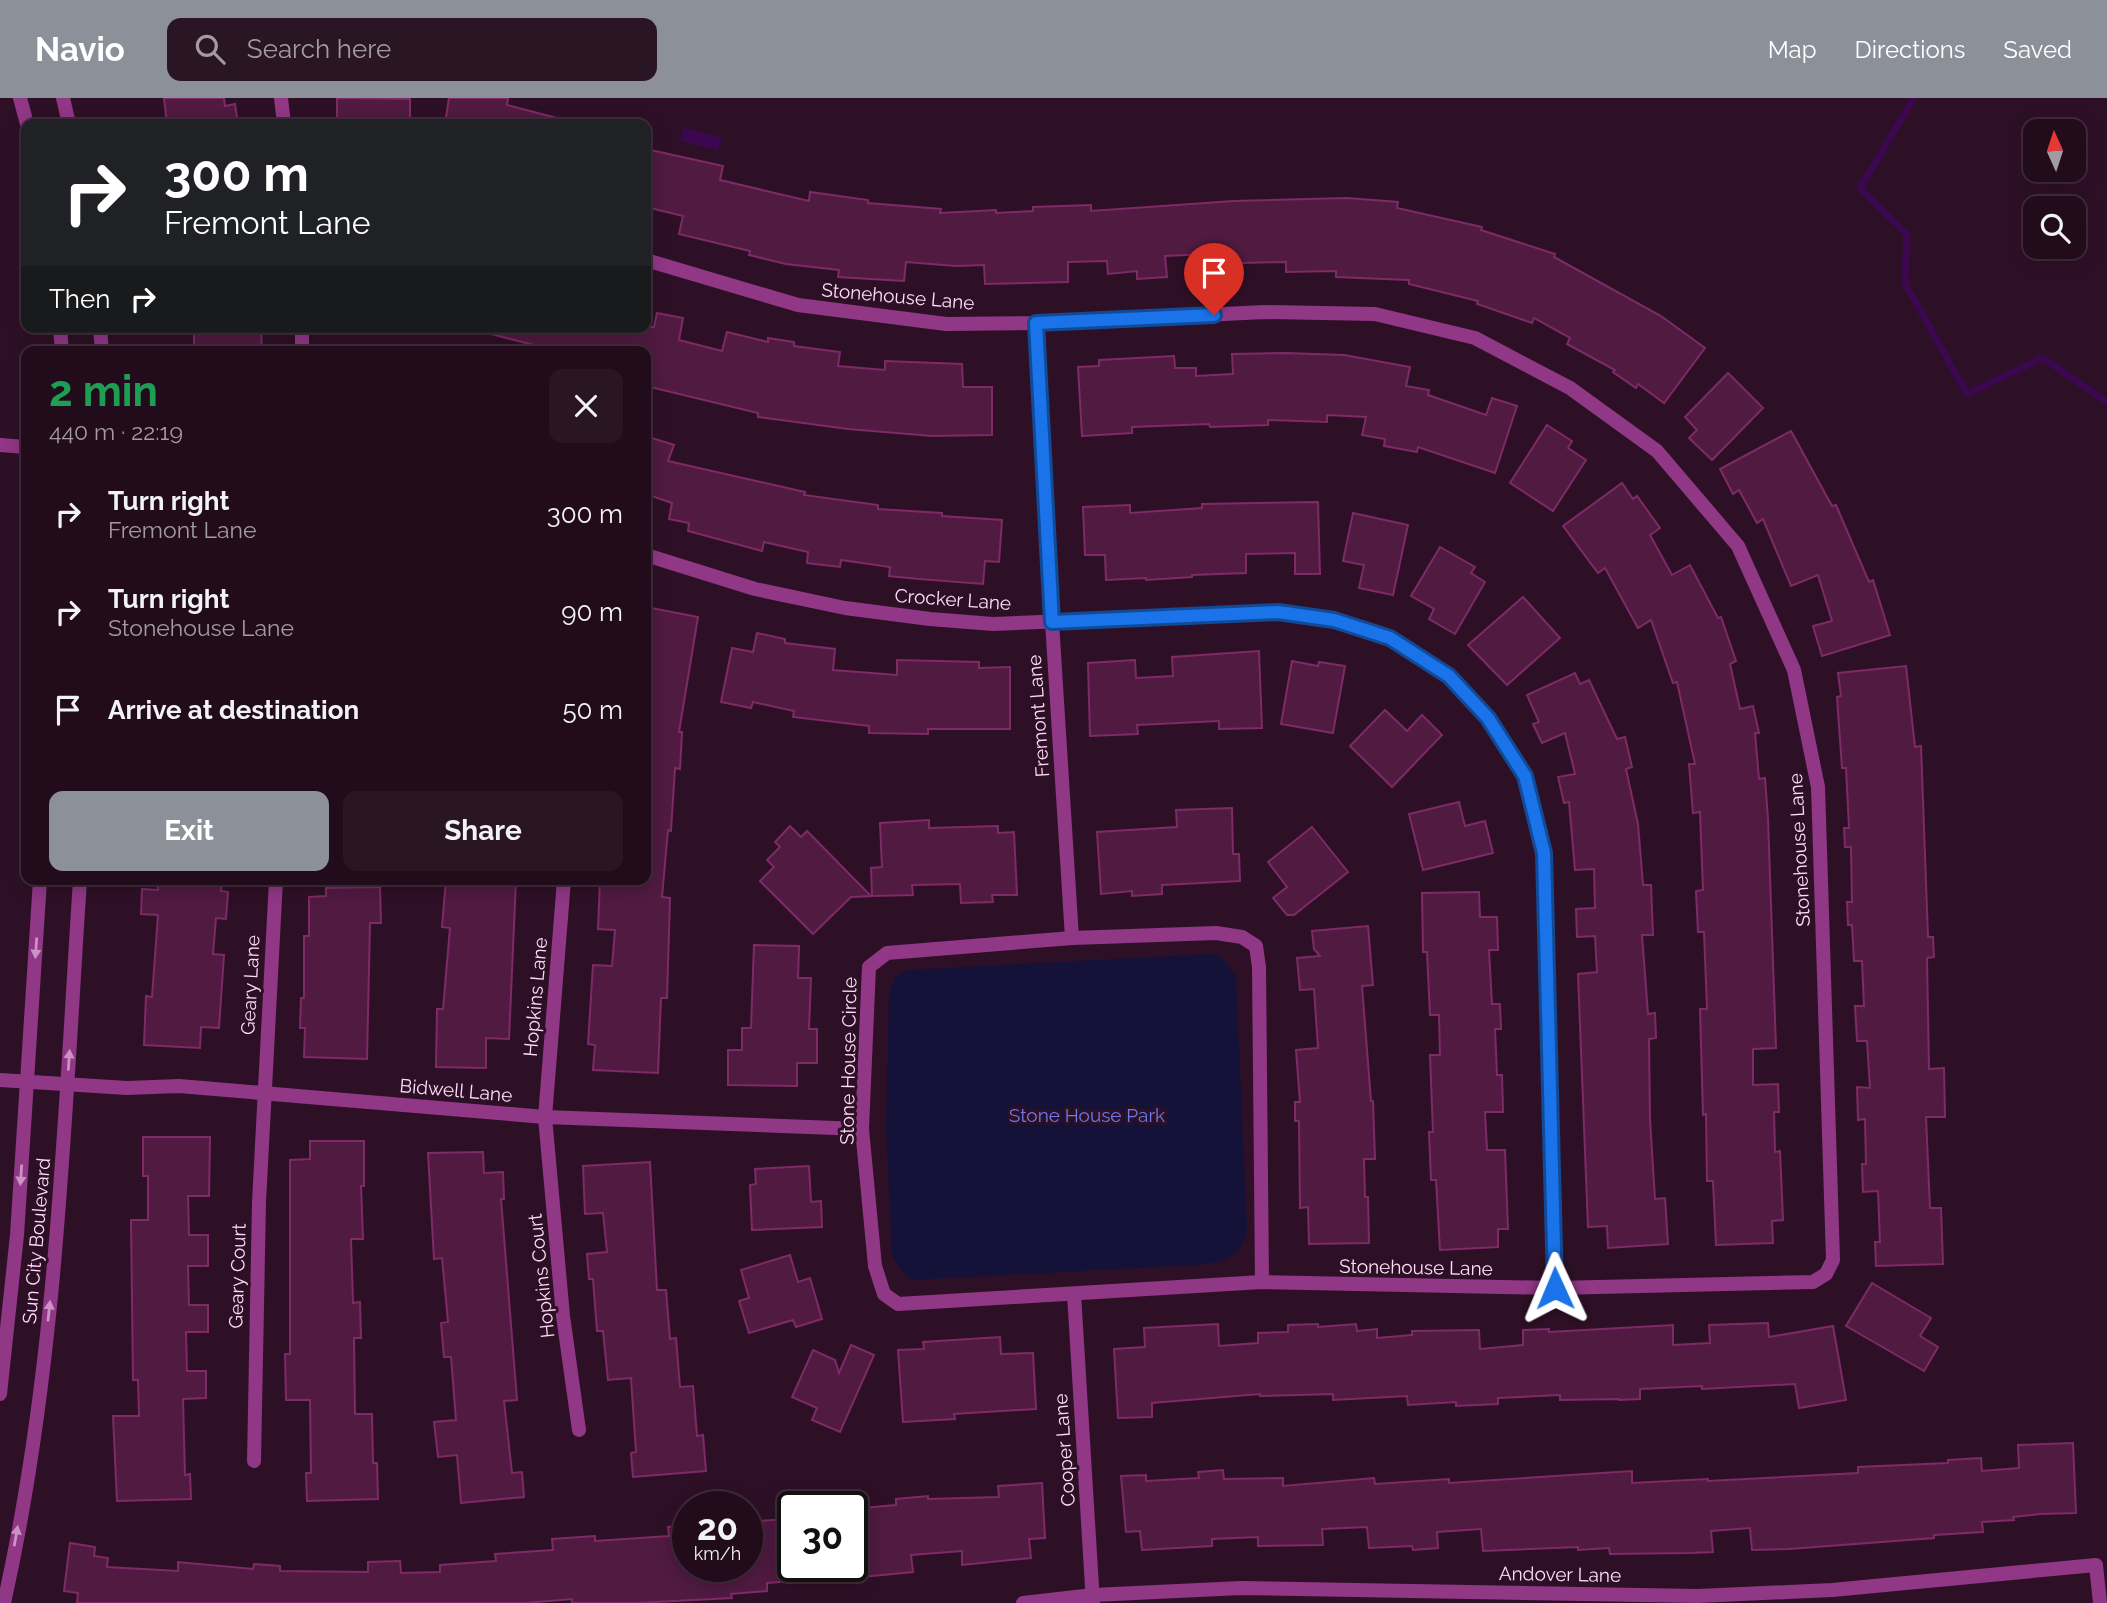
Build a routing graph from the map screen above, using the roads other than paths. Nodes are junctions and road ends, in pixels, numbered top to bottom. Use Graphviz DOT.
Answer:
graph roads {
  1 [pos="20,98"];
  2 [pos="63,98"];
  3 [pos="281,98"];
  4 [pos="26,119"];
  5 [pos="68,119"];
  6 [pos="283,119"];
  7 [pos="651,261"];
  8 [pos="1036,323"];
  9 [pos="0,445"];
  10 [pos="21,447"];
  11 [pos="651,557"];
  12 [pos="1052,622"];
  13 [pos="40,885"];
  14 [pos="80,885"];
  15 [pos="276,885"];
  16 [pos="564,885"];
  17 [pos="1072,938"];
  18 [pos="0,1080"];
  19 [pos="27,1082"];
  20 [pos="67,1084"];
  21 [pos="263,1093"];
  22 [pos="545,1117"];
  23 [pos="862,1129"];
  24 [pos="1262,1282"];
  25 [pos="1555,1288"];
  26 [pos="1074,1294"];
  27 [pos="0,1394"];
  28 [pos="579,1430"];
  29 [pos="254,1461"];
  30 [pos="1833,1596"];
  31 [pos="1093,1599"];
  32 [pos="4,1603"];
  33 [pos="1023,1603"];
  34 [pos="2099,1603"];
  1 -- 4 [label="street"];
  2 -- 5 [label="street"];
  3 -- 6 [label="street"];
  7 -- 8 [label="street, Stonehouse Lane"];
  8 -- 12 [label="street, Fremont Lane"];
  8 -- 25 [label="street, Stonehouse Lane"];
  9 -- 10 [label="street"];
  11 -- 12 [label="street, Crocker Lane"];
  12 -- 17 [label="street, Fremont Lane"];
  12 -- 25 [label="street, Crocker Lane"];
  13 -- 19 [label="street, Sun City Boulevard, one-way"];
  20 -- 14 [label="street, Sun City Boulevard, one-way"];
  15 -- 21 [label="street, Geary Lane"];
  16 -- 22 [label="street, Hopkins Lane"];
  17 -- 23 [label="street, Stone House Circle"];
  17 -- 24 [label="street, Stone House Circle"];
  18 -- 19 [label="street, Bidwell Lane"];
  19 -- 20 [label="street, Bidwell Lane"];
  19 -- 27 [label="street, Sun City Boulevard, one-way"];
  20 -- 21 [label="street, Bidwell Lane"];
  32 -- 20 [label="street, Sun City Boulevard, one-way"];
  21 -- 22 [label="street, Bidwell Lane"];
  21 -- 29 [label="street, Geary Court"];
  22 -- 23 [label="street, Bidwell Lane"];
  22 -- 28 [label="street, Hopkins Court"];
  23 -- 26 [label="street, Stone House Circle"];
  24 -- 25 [label="street, Stonehouse Lane"];
  24 -- 26 [label="street, Stone House Circle"];
  26 -- 31 [label="street, Cooper Lane"];
  30 -- 31 [label="street, Andover Lane"];
  30 -- 34 [label="street, Andover Lane"];
  31 -- 33 [label="street, Andover Lane"];
}
